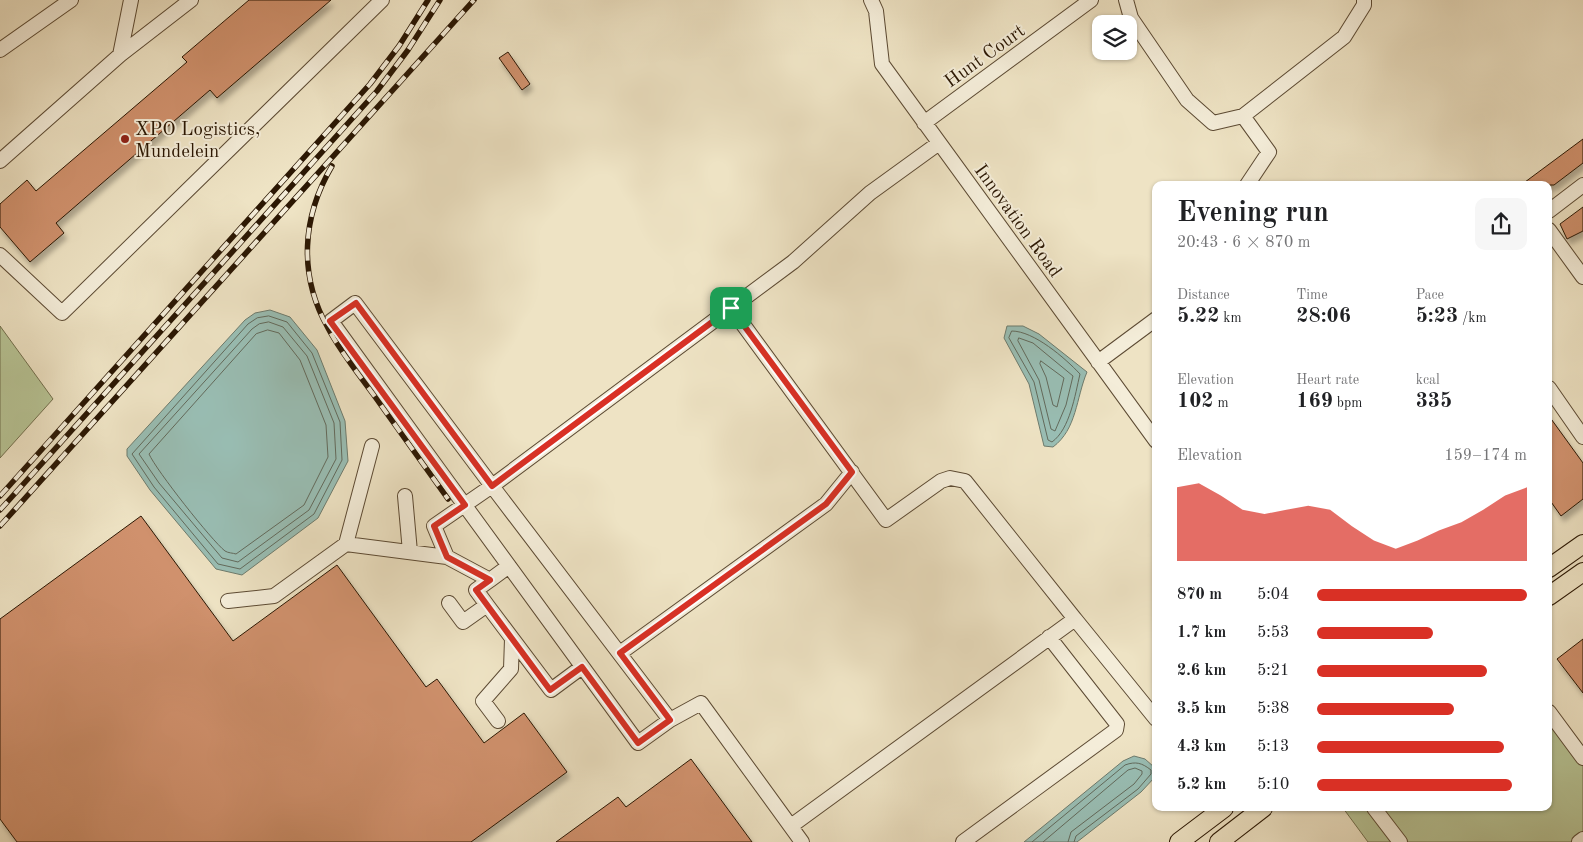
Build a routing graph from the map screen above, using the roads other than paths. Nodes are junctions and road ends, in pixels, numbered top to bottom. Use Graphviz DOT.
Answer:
graph roads {
  1 [pos="72,0"];
  2 [pos="130,0"];
  3 [pos="191,0"];
  4 [pos="382,0"];
  5 [pos="1091,0"];
  6 [pos="1126,0"];
  7 [pos="1364,0"];
  8 [pos="874,6"];
  9 [pos="0,50"];
  10 [pos="120,55"];
  11 [pos="1243,116"];
  12 [pos="924,123"];
  13 [pos="939,143"];
  14 [pos="0,161"];
  15 [pos="1250,181"];
  16 [pos="1583,186"];
  17 [pos="1552,209"];
  18 [pos="1552,234"];
  19 [pos="0,256"];
  20 [pos="1583,277"];
  21 [pos="731,308"];
  22 [pos="1152,322"];
  23 [pos="1098,362"];
  24 [pos="1552,392"];
  25 [pos="1152,436"];
  26 [pos="1583,437"];
  27 [pos="372,446"];
  28 [pos="852,472"];
  29 [pos="492,486"];
  30 [pos="405,496"];
  31 [pos="465,505"];
  32 [pos="346,544"];
  33 [pos="1583,544"];
  34 [pos="410,552"];
  35 [pos="447,557"];
  36 [pos="509,566"];
  37 [pos="1552,566"];
  38 [pos="1583,572"];
  39 [pos="490,580"];
  40 [pos="1552,594"];
  41 [pos="228,601"];
  42 [pos="449,603"];
  43 [pos="486,605"];
  44 [pos="1075,619"];
  45 [pos="1049,637"];
  46 [pos="512,639"];
  47 [pos="620,653"];
  48 [pos="582,667"];
  49 [pos="1152,714"];
  50 [pos="1552,716"];
  51 [pos="670,720"];
  52 [pos="498,721"];
  53 [pos="1583,758"];
  54 [pos="1220,811"];
  55 [pos="1259,811"];
  56 [pos="1376,811"];
  57 [pos="791,826"];
  58 [pos="1583,839"];
  59 [pos="802,842"];
  60 [pos="963,842"];
  61 [pos="1179,842"];
  62 [pos="1219,842"];
  63 [pos="1400,842"];
  64 [pos="1579,842"];
  1 -- 9 [label="lane"];
  2 -- 10 [label="lane"];
  3 -- 10 [label="lane"];
  4 -- 19 [label="lane"];
  5 -- 12 [label="lane, Hunt Court"];
  6 -- 11 [label="lane"];
  7 -- 11 [label="lane"];
  8 -- 12 [label="lane, Innovation Road"];
  10 -- 14 [label="lane"];
  11 -- 15 [label="lane"];
  12 -- 13 [label="lane, Innovation Road"];
  13 -- 21 [label="lane"];
  13 -- 23 [label="lane, Innovation Road"];
  16 -- 17 [label="lane"];
  18 -- 20 [label="lane"];
  21 -- 28 [label="lane"];
  21 -- 29 [label="lane"];
  22 -- 23 [label="lane"];
  23 -- 25 [label="lane, Innovation Road"];
  24 -- 26 [label="lane"];
  27 -- 32 [label="lane"];
  28 -- 44 [label="lane"];
  28 -- 47 [label="lane"];
  29 -- 31 [label="lane"];
  29 -- 31 [label="lane"];
  29 -- 47 [label="lane"];
  30 -- 34 [label="lane"];
  31 -- 35 [label="lane"];
  31 -- 36 [label="lane"];
  32 -- 34 [label="lane"];
  32 -- 41 [label="lane"];
  33 -- 37 [label="main road"];
  34 -- 35 [label="lane"];
  35 -- 39 [label="lane"];
  36 -- 39 [label="lane"];
  36 -- 48 [label="lane"];
  38 -- 40 [label="main road"];
  39 -- 43 [label="lane"];
  42 -- 43 [label="lane"];
  43 -- 46 [label="lane"];
  44 -- 45 [label="lane"];
  44 -- 49 [label="lane"];
  45 -- 57 [label="lane"];
  45 -- 60 [label="lane"];
  46 -- 48 [label="lane"];
  46 -- 52 [label="lane"];
  47 -- 51 [label="lane"];
  48 -- 51 [label="lane"];
  50 -- 53 [label="lane"];
  51 -- 57 [label="lane"];
  54 -- 61 [label="main road"];
  55 -- 62 [label="main road"];
  56 -- 63 [label="lane"];
  57 -- 59 [label="lane"];
  58 -- 64 [label="lane"];
}
